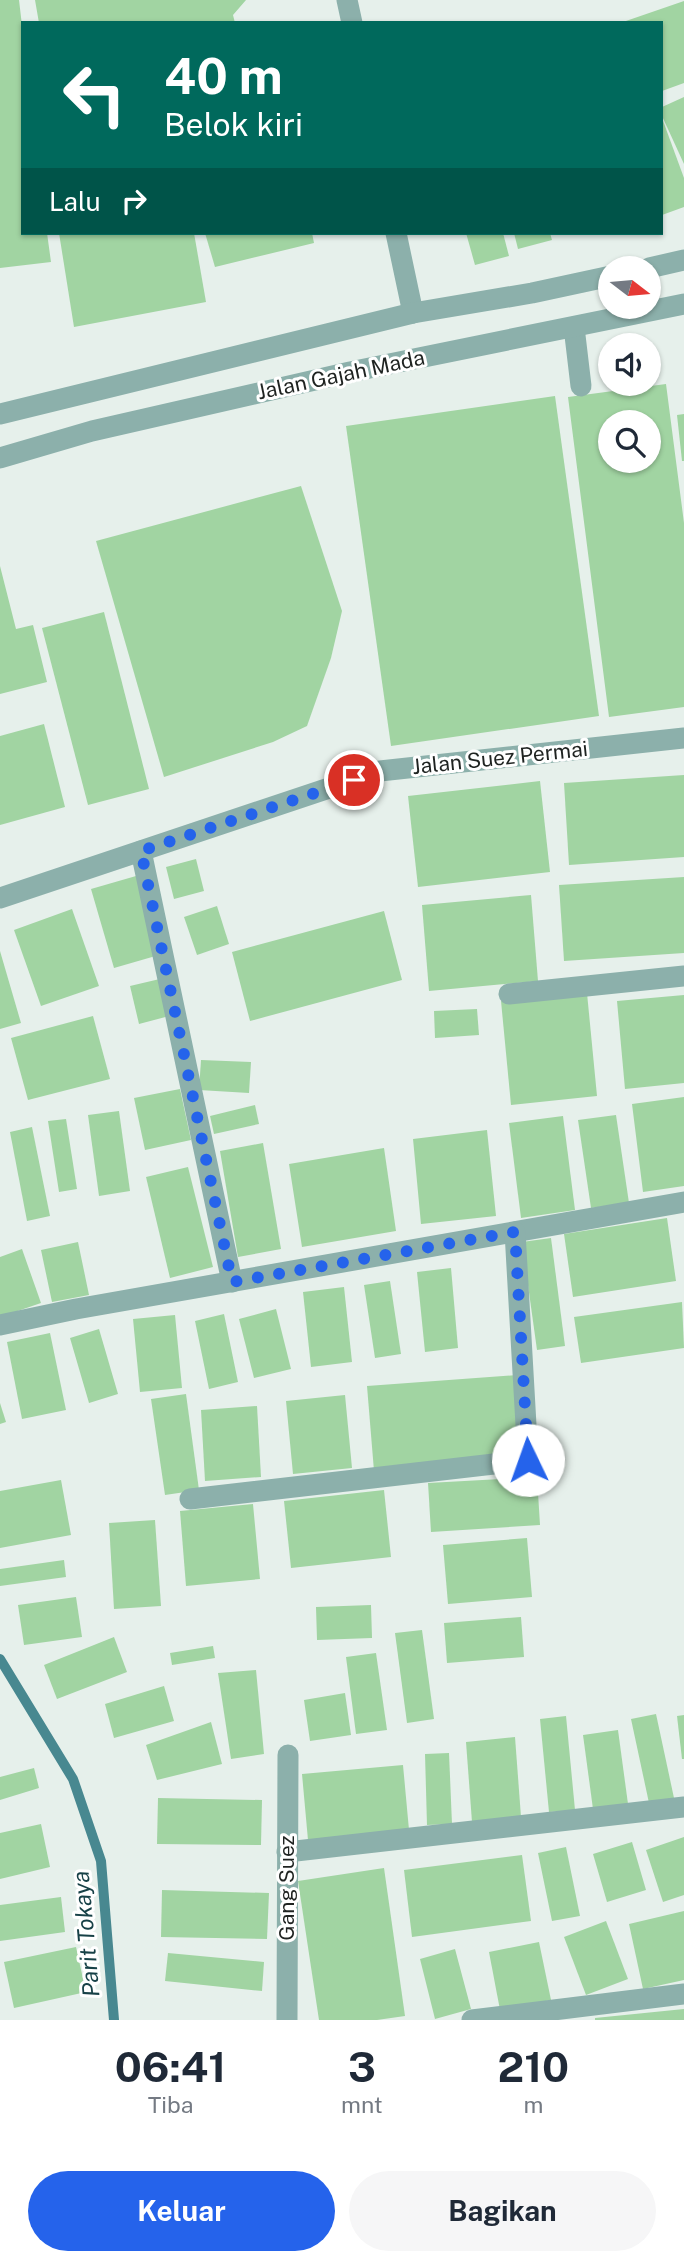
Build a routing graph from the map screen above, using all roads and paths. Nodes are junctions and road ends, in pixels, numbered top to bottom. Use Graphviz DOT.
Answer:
graph roads {
  1 [pos="347,0"];
  2 [pos="352,21"];
  3 [pos="396,235"];
  4 [pos="684,260"];
  5 [pos="662,265"];
  6 [pos="598,279"];
  7 [pos="684,304"];
  8 [pos="413,313"];
  9 [pos="575,327"];
  10 [pos="581,386"];
  11 [pos="0,414"];
  12 [pos="0,458"];
  13 [pos="684,738"];
  14 [pos="141,851"];
  15 [pos="0,898"];
  16 [pos="684,976"];
  17 [pos="509,993"];
  18 [pos="684,1202"];
  19 [pos="515,1232"];
  20 [pos="232,1282"];
  21 [pos="0,1325"];
  22 [pos="190,1499"];
  23 [pos="288,1755"];
  24 [pos="684,1807"];
  25 [pos="288,1852"];
  26 [pos="684,1994"];
  27 [pos="287,2020"];
  28 [pos="472,2020"];
  1 -- 2 [label="street"];
  3 -- 8 [label="street"];
  4 -- 5 [label="street"];
  6 -- 8 [label="street, Jalan Gajah Mada"];
  7 -- 9 [label="street, Jalan Gajah Mada"];
  8 -- 11 [label="street, Jalan Gajah Mada"];
  9 -- 10 [label="street"];
  9 -- 12 [label="street, Jalan Gajah Mada"];
  13 -- 14 [label="street, Jalan Suez Permai"];
  14 -- 15 [label="street, Jalan Suez Permai"];
  14 -- 20 [label="street"];
  16 -- 17 [label="street"];
  18 -- 19 [label="street"];
  19 -- 20 [label="street"];
  19 -- 22 [label="street"];
  20 -- 21 [label="street"];
  23 -- 25 [label="street, Gang Suez"];
  24 -- 25 [label="street"];
  25 -- 27 [label="street, Gang Suez"];
  26 -- 28 [label="street"];
}
